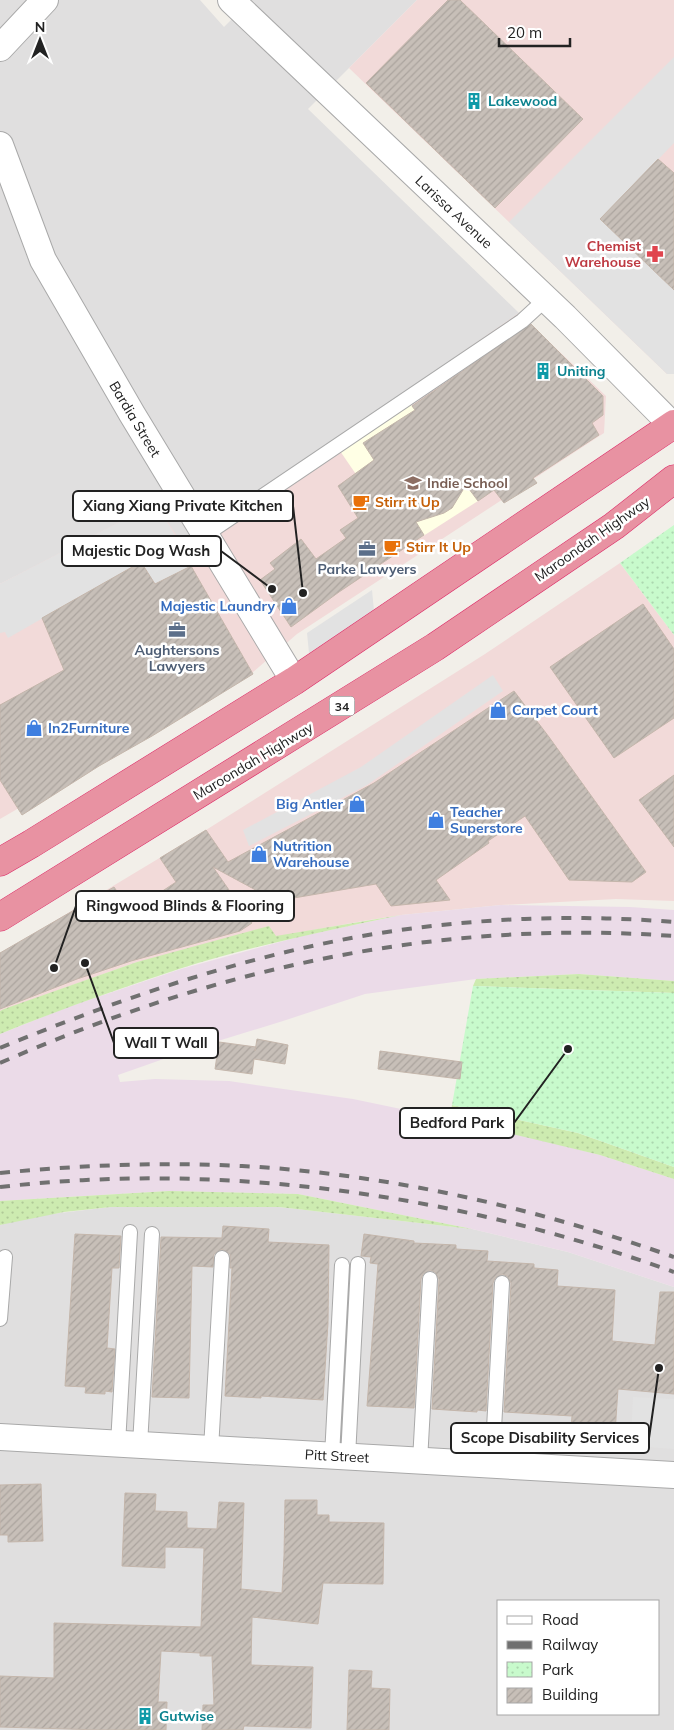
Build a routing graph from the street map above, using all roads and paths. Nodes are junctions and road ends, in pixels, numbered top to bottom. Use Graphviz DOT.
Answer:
graph roads {
  1 [pos="45,0"];
  2 [pos="231,0"];
  3 [pos="0,48"];
  4 [pos="0,145"];
  5 [pos="546,299"];
  6 [pos="673,425"];
  7 [pos="674,479"];
  8 [pos="205,535"];
  9 [pos="294,681"];
  10 [pos="0,862"];
  11 [pos="0,916"];
  12 [pos="130,1232"];
  13 [pos="152,1234"];
  14 [pos="5,1257"];
  15 [pos="222,1258"];
  16 [pos="358,1264"];
  17 [pos="342,1265"];
  18 [pos="430,1279"];
  19 [pos="502,1282"];
  20 [pos="0,1319"];
  21 [pos="0,1436"];
  22 [pos="129,1444"];
  23 [pos="211,1449"];
  24 [pos="340,1456"];
  25 [pos="420,1461"];
  26 [pos="492,1465"];
  27 [pos="674,1475"];
  1 -- 3 [label="street"];
  2 -- 5 [label="street, Larissa Avenue"];
  4 -- 8 [label="street, Bardia Street"];
  5 -- 6 [label="street, Larissa Avenue"];
  5 -- 8 [label="lane"];
  6 -- 9 [label="highway"];
  7 -- 11 [label="highway, Maroondah Highway / 34"];
  8 -- 9 [label="street, Bardia Street"];
  9 -- 10 [label="highway"];
  12 -- 22 [label="lane"];
  13 -- 22 [label="lane"];
  14 -- 20 [label="lane"];
  15 -- 23 [label="lane"];
  16 -- 24 [label="lane"];
  17 -- 24 [label="lane"];
  18 -- 25 [label="lane"];
  19 -- 26 [label="lane"];
  21 -- 22 [label="street, Pitt Street"];
  22 -- 23 [label="street, Pitt Street"];
  23 -- 24 [label="street, Pitt Street"];
  24 -- 25 [label="street, Pitt Street"];
  25 -- 26 [label="street, Pitt Street"];
  26 -- 27 [label="street, Pitt Street"];
}
